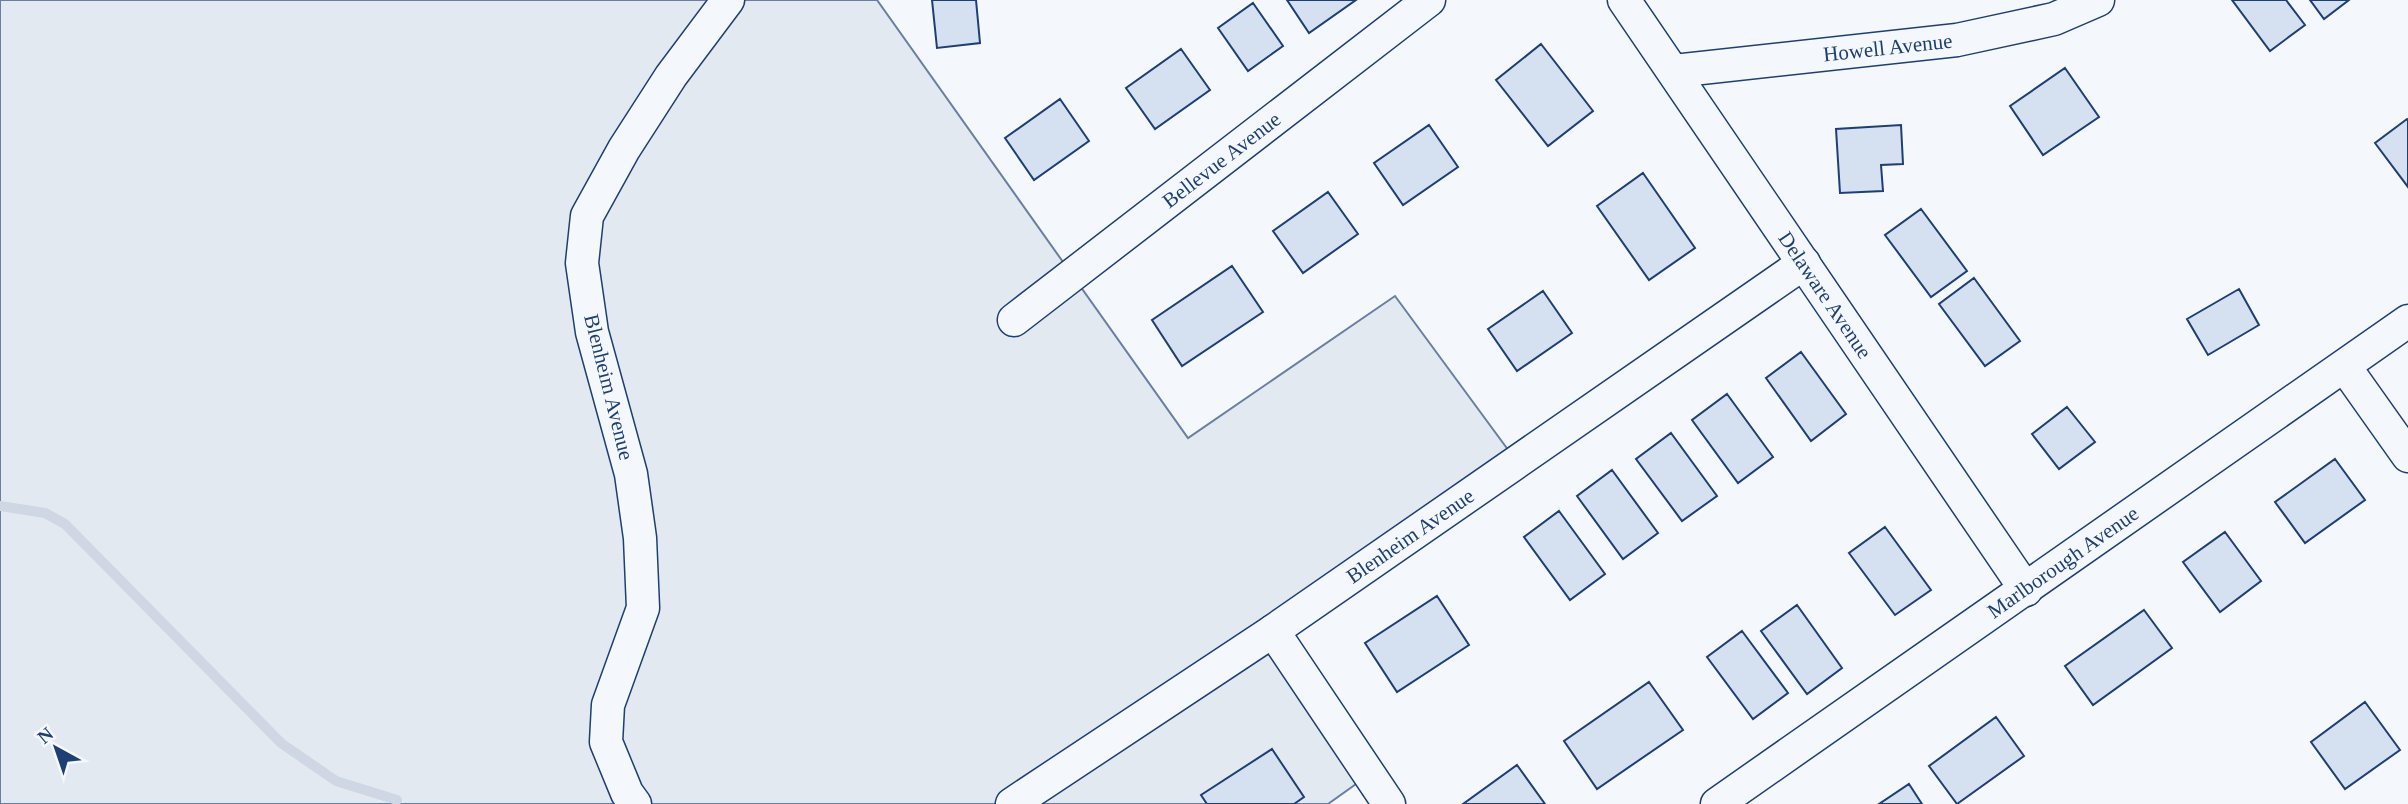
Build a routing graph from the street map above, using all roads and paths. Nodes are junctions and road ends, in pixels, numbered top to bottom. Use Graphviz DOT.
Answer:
graph roads {
  1 [pos="728,0"];
  2 [pos="1429,0"];
  3 [pos="1625,0"];
  4 [pos="2098,0"];
  5 [pos="1674,71"];
  6 [pos="1804,264"];
  7 [pos="1014,320"];
  8 [pos="2408,321"];
  9 [pos="2345,366"];
  10 [pos="2408,456"];
  11 [pos="2026,590"];
  12 [pos="1273,631"];
  13 [pos="635,804"];
  14 [pos="1012,804"];
  15 [pos="1389,804"];
  16 [pos="1717,804"];
  1 -- 13 [label="street, Blenheim Avenue"];
  2 -- 7 [label="street, Bellevue Avenue"];
  3 -- 5 [label="street, Delaware Avenue"];
  4 -- 5 [label="street, Howell Avenue"];
  5 -- 6 [label="street, Delaware Avenue"];
  6 -- 11 [label="street, Delaware Avenue"];
  6 -- 12 [label="street, Blenheim Avenue"];
  8 -- 9 [label="street, Marlborough Avenue"];
  9 -- 10 [label="street"];
  9 -- 11 [label="street, Marlborough Avenue"];
  11 -- 16 [label="street, Marlborough Avenue"];
  12 -- 14 [label="street, Blenheim Avenue"];
  12 -- 15 [label="street"];
}
